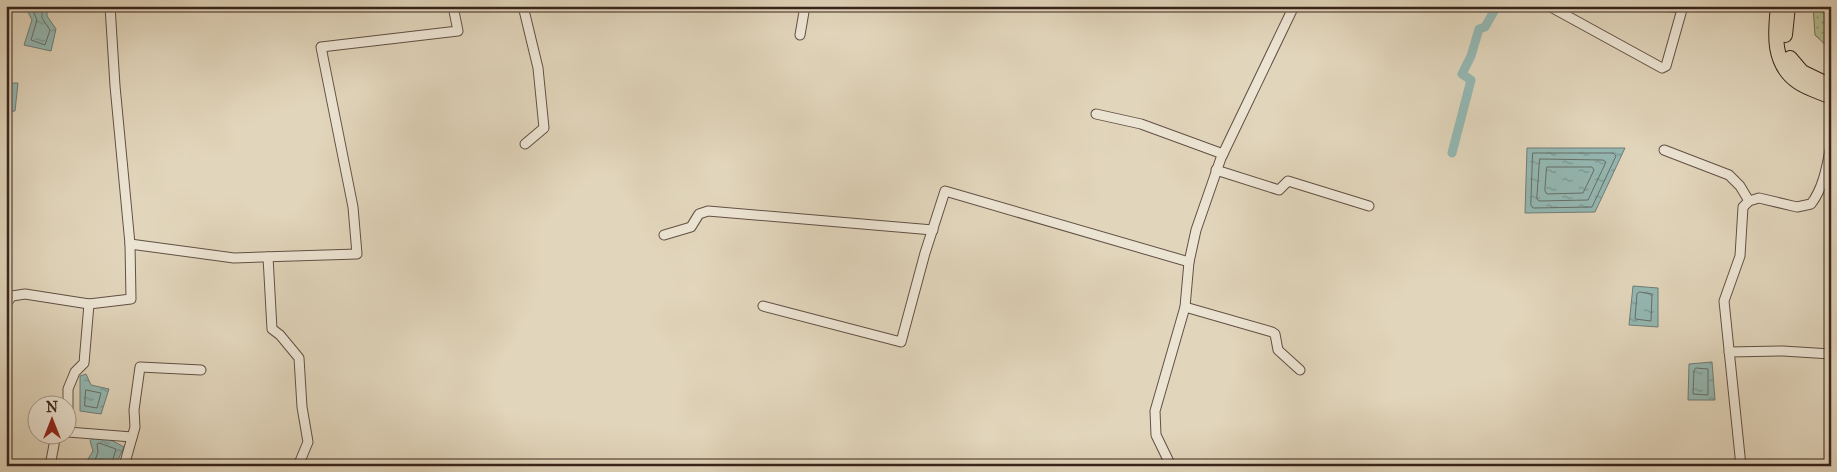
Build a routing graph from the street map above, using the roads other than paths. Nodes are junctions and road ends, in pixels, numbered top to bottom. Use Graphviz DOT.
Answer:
graph roads {
  1 [pos="110,6"];
  2 [pos="453,6"];
  3 [pos="523,6"];
  4 [pos="805,6"];
  5 [pos="1294,6"];
  6 [pos="1549,6"];
  7 [pos="1662,6"];
  8 [pos="1778,6"];
  9 [pos="1788,6"];
  10 [pos="1682,7"];
  11 [pos="800,35"];
  12 [pos="1831,86"];
  13 [pos="1831,97"];
  14 [pos="1096,114"];
  15 [pos="525,144"];
  16 [pos="1831,145"];
  17 [pos="1664,150"];
  18 [pos="1223,154"];
  19 [pos="1216,170"];
  20 [pos="1828,175"];
  21 [pos="1749,201"];
  22 [pos="1369,206"];
  23 [pos="933,230"];
  24 [pos="664,235"];
  25 [pos="130,244"];
  26 [pos="268,257"];
  27 [pos="1189,262"];
  28 [pos="6,304"];
  29 [pos="89,304"];
  30 [pos="763,306"];
  31 [pos="1185,308"];
  32 [pos="1729,352"];
  33 [pos="1831,354"];
  34 [pos="200,370"];
  35 [pos="1300,370"];
  36 [pos="68,394"];
  37 [pos="78,433"];
  38 [pos="132,437"];
  39 [pos="54,444"];
  40 [pos="50,466"];
  41 [pos="124,466"];
  42 [pos="298,466"];
  43 [pos="1171,466"];
  44 [pos="1741,466"];
  1 -- 25 [label="street"];
  2 -- 26 [label="street"];
  3 -- 15 [label="street"];
  4 -- 11 [label="street"];
  5 -- 18 [label="street"];
  6 -- 10 [label="street"];
  7 -- 10 [label="street"];
  8 -- 13 [label="main road"];
  9 -- 12 [label="main road"];
  14 -- 18 [label="street"];
  16 -- 20 [label="street"];
  17 -- 21 [label="street"];
  18 -- 19 [label="street"];
  19 -- 22 [label="street"];
  19 -- 27 [label="street"];
  20 -- 21 [label="street"];
  21 -- 32 [label="street"];
  23 -- 24 [label="street"];
  23 -- 27 [label="street"];
  23 -- 30 [label="street"];
  25 -- 26 [label="street"];
  25 -- 29 [label="street"];
  26 -- 42 [label="street"];
  27 -- 31 [label="street"];
  28 -- 29 [label="street"];
  29 -- 36 [label="street"];
  31 -- 35 [label="street"];
  31 -- 43 [label="street"];
  32 -- 33 [label="street"];
  32 -- 44 [label="street"];
  34 -- 38 [label="street"];
  37 -- 38 [label="street"];
  38 -- 41 [label="street"];
  39 -- 40 [label="street"];
}
